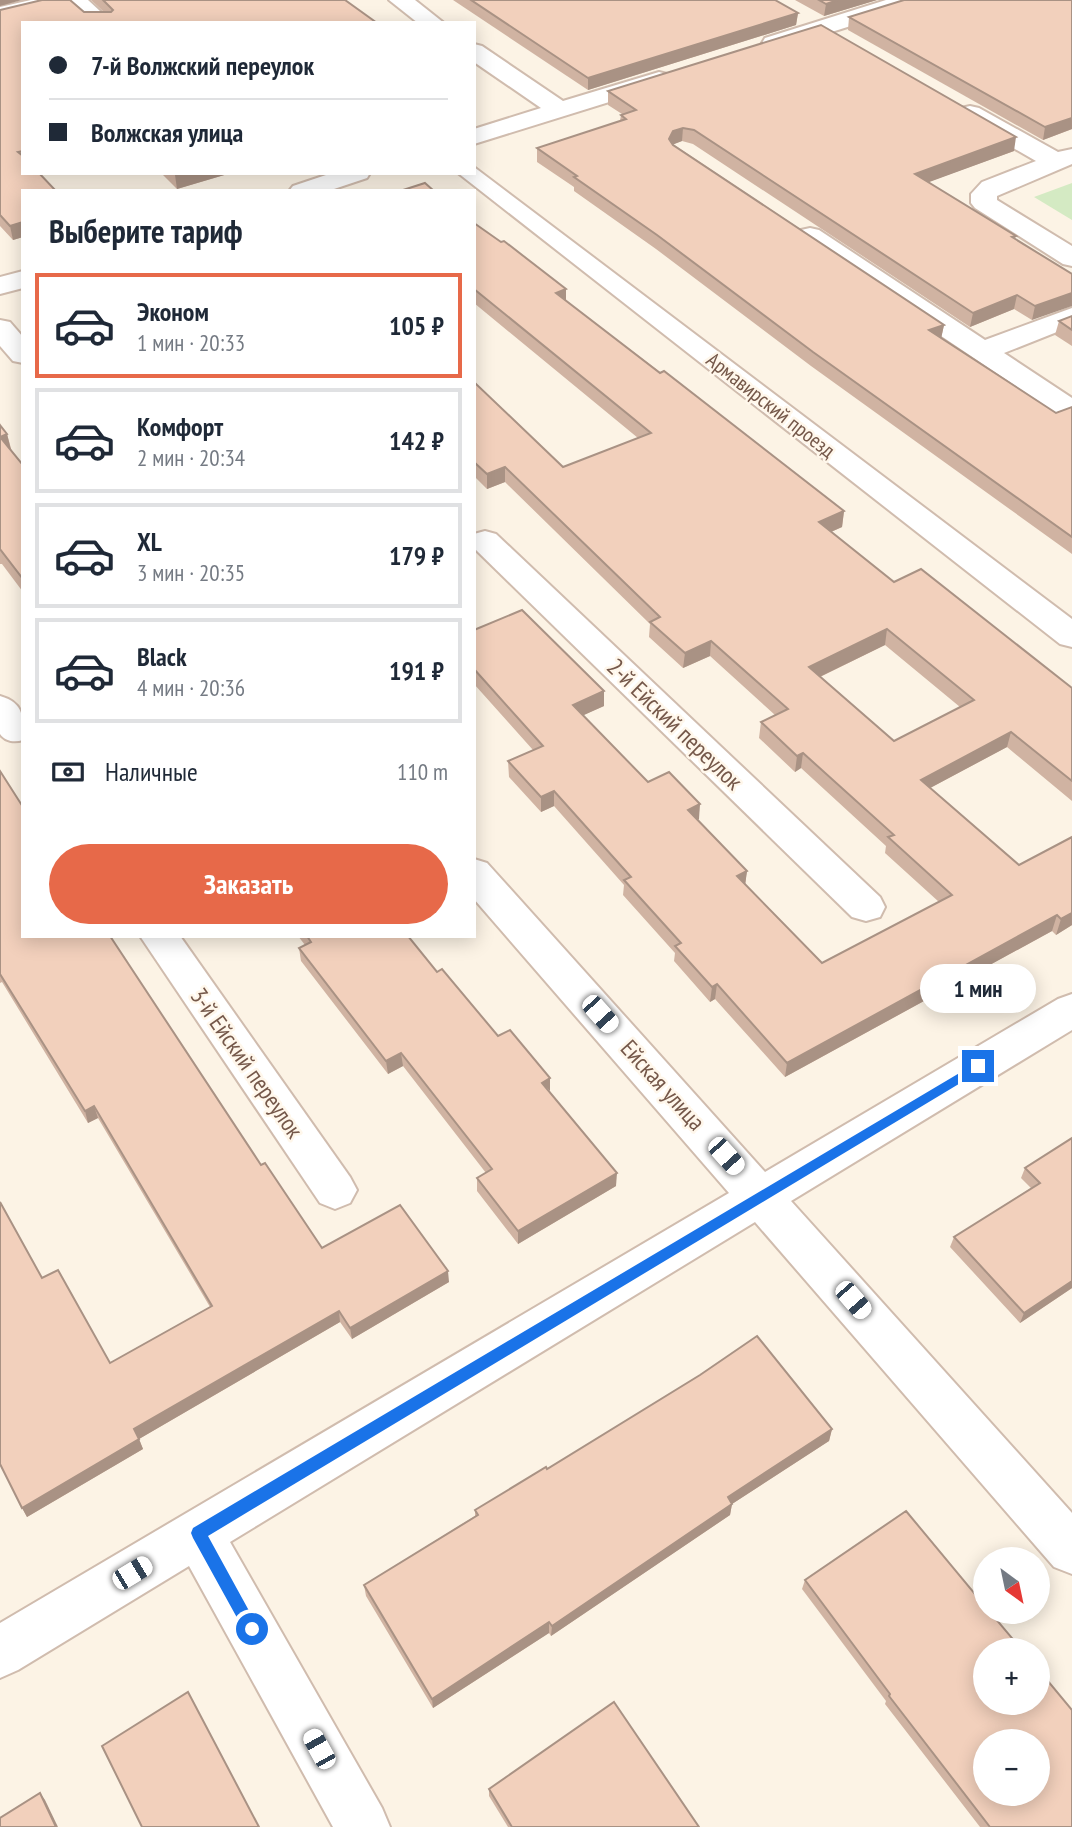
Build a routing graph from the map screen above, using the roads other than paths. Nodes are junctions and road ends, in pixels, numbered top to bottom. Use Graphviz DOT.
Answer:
graph roads {
  1 [pos="400,0"];
  2 [pos="909,0"];
  3 [pos="0,14"];
  4 [pos="798,14"];
  5 [pos="100,21"];
  6 [pos="430,21"];
  7 [pos="821,27"];
  8 [pos="845,41"];
  9 [pos="756,48"];
  10 [pos="476,52"];
  11 [pos="678,73"];
  12 [pos="950,101"];
  13 [pos="560,110"];
  14 [pos="476,136"];
  15 [pos="1063,158"];
  16 [pos="283,175"];
  17 [pos="352,175"];
  18 [pos="473,175"];
  19 [pos="300,189"];
  20 [pos="308,189"];
  21 [pos="787,220"];
  22 [pos="1072,258"];
  23 [pos="21,280"];
  24 [pos="0,286"];
  25 [pos="1072,316"];
  26 [pos="0,328"];
  27 [pos="984,351"];
  28 [pos="21,353"];
  29 [pos="1072,411"];
  30 [pos="478,539"];
  31 [pos="1072,636"];
  32 [pos="476,875"];
  33 [pos="866,907"];
  34 [pos="160,938"];
  35 [pos="1072,1010"];
  36 [pos="335,1190"];
  37 [pos="762,1196"];
  38 [pos="198,1533"];
  39 [pos="1072,1550"];
  40 [pos="0,1652"];
  41 [pos="363,1827"];
  1 -- 6 [label="street"];
  2 -- 7 [label="street"];
  3 -- 5 [label="street"];
  4 -- 7 [label="street"];
  7 -- 8 [label="street"];
  7 -- 9 [label="street"];
  10 -- 13 [label="street"];
  11 -- 13 [label="street"];
  12 -- 15 [label="street"];
  13 -- 14 [label="street"];
  15 -- 22 [label="street"];
  16 -- 19 [label="street"];
  17 -- 20 [label="street"];
  18 -- 31 [label="street, Армавирский проезд"];
  21 -- 27 [label="street"];
  23 -- 24 [label="street"];
  25 -- 27 [label="street"];
  26 -- 28 [label="street"];
  27 -- 29 [label="street"];
  30 -- 33 [label="street, 2-й Ейский переулок"];
  32 -- 37 [label="street, Ейская улица"];
  34 -- 36 [label="street, 3-й Ейский переулок"];
  35 -- 37 [label="street"];
  37 -- 38 [label="street"];
  37 -- 39 [label="street, Ейская улица"];
  38 -- 40 [label="street"];
  38 -- 41 [label="street"];
}
